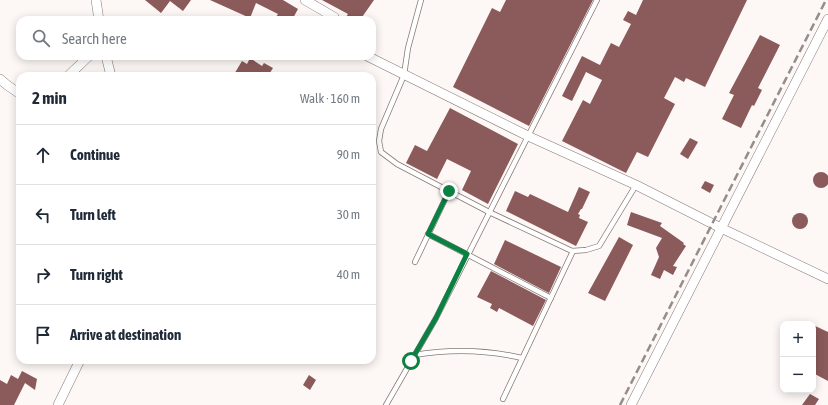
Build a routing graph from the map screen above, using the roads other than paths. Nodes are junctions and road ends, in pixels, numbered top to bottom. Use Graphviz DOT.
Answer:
graph roads {
  1 [pos="304,0"];
  2 [pos="421,0"];
  3 [pos="597,0"];
  4 [pos="97,4"];
  5 [pos="99,16"];
  6 [pos="332,16"];
  7 [pos="828,19"];
  8 [pos="85,60"];
  9 [pos="107,60"];
  10 [pos="374,60"];
  11 [pos="72,72"];
  12 [pos="110,72"];
  13 [pos="404,75"];
  14 [pos="0,79"];
  15 [pos="16,91"];
  16 [pos="528,136"];
  17 [pos="636,185"];
  18 [pos="449,191"];
  19 [pos="489,212"];
  20 [pos="721,228"];
  21 [pos="428,234"];
  22 [pos="573,251"];
  23 [pos="467,254"];
  24 [pos="415,262"];
  25 [pos="828,279"];
  26 [pos="551,298"];
  27 [pos="414,355"];
  28 [pos="522,358"];
  29 [pos="78,364"];
  30 [pos="503,399"];
  31 [pos="58,405"];
  32 [pos="386,405"];
  33 [pos="631,405"];
  1 -- 6 [label="street"];
  2 -- 13 [label="lane"];
  3 -- 16 [label="lane"];
  4 -- 5 [label="street"];
  7 -- 20 [label="street"];
  8 -- 11 [label="street"];
  9 -- 12 [label="street"];
  10 -- 13 [label="street"];
  13 -- 16 [label="street"];
  13 -- 18 [label="lane"];
  14 -- 15 [label="street"];
  16 -- 17 [label="street"];
  16 -- 19 [label="lane"];
  17 -- 20 [label="street"];
  17 -- 22 [label="lane"];
  18 -- 19 [label="lane"];
  18 -- 21 [label="lane"];
  19 -- 22 [label="lane"];
  19 -- 23 [label="lane"];
  20 -- 25 [label="street"];
  20 -- 33 [label="street"];
  21 -- 23 [label="lane"];
  21 -- 24 [label="lane"];
  22 -- 26 [label="lane"];
  23 -- 26 [label="lane"];
  23 -- 27 [label="lane"];
  26 -- 28 [label="lane"];
  27 -- 28 [label="lane"];
  27 -- 32 [label="lane"];
  28 -- 30 [label="lane"];
  29 -- 31 [label="street"];
}
